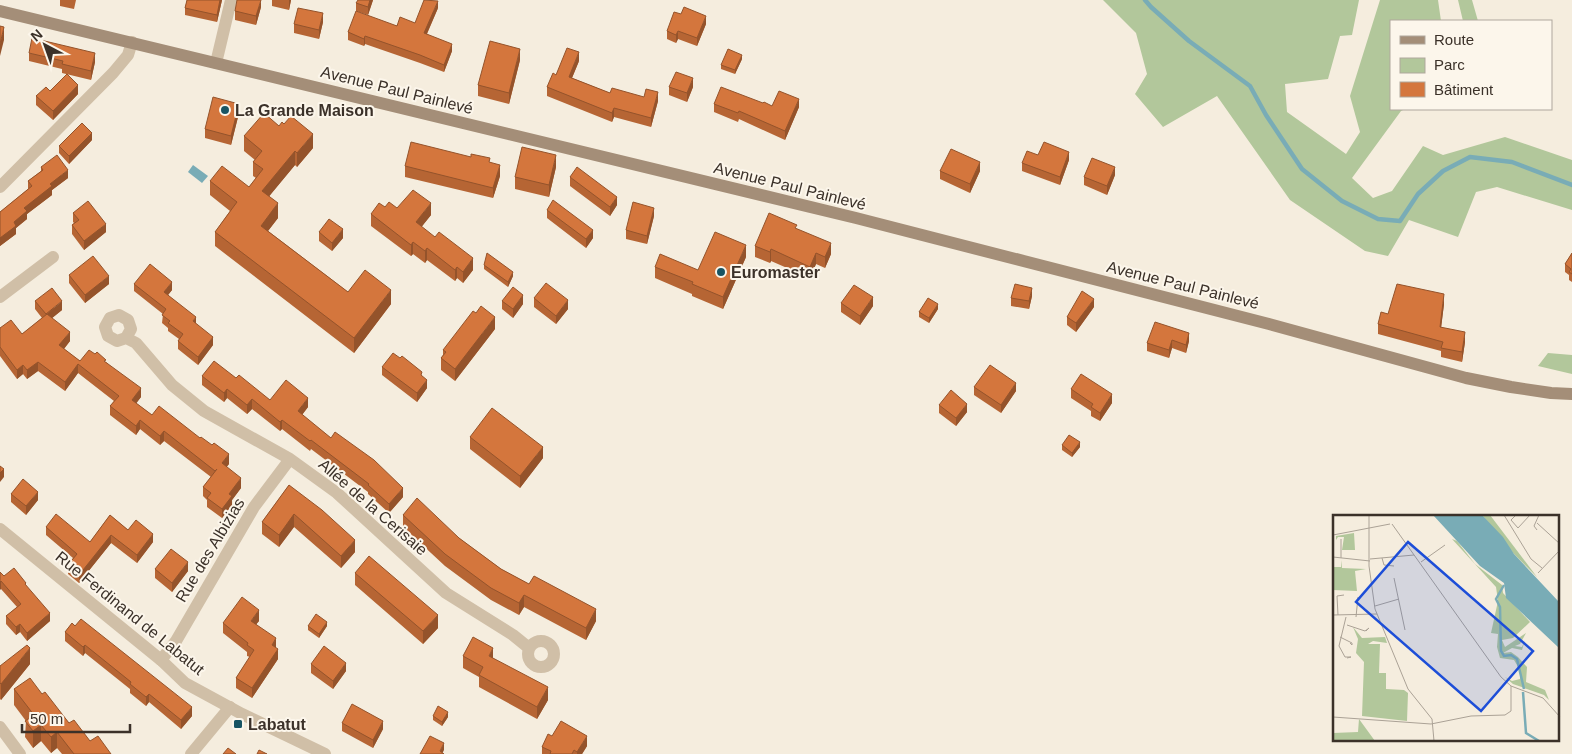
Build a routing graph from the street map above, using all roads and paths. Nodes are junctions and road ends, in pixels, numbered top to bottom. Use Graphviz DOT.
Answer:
graph roads {
  1 [pos="232,0"];
  2 [pos="0,11"];
  3 [pos="132,42"];
  4 [pos="216,63"];
  5 [pos="0,187"];
  6 [pos="53,257"];
  7 [pos="0,297"];
  8 [pos="126,338"];
  9 [pos="1572,394"];
  10 [pos="290,459"];
  11 [pos="0,529"];
  12 [pos="529,648"];
  13 [pos="162,660"];
  14 [pos="230,707"];
  15 [pos="2,734"];
  16 [pos="20,754"];
  17 [pos="191,754"];
  18 [pos="325,754"];
  1 -- 4 [label="street"];
  2 -- 3 [label="main road, Avenue Paul Painlevé"];
  3 -- 4 [label="main road, Avenue Paul Painlevé"];
  3 -- 5 [label="street"];
  4 -- 9 [label="main road, Avenue Paul Painlevé"];
  6 -- 7 [label="street"];
  8 -- 10 [label="street, Allée de la Cerisaie"];
  10 -- 12 [label="street, Allée de la Cerisaie"];
  10 -- 13 [label="street, Rue des Albizias"];
  11 -- 13 [label="street, Rue Ferdinand de Labatut"];
  13 -- 14 [label="street, Rue Ferdinand de Labatut"];
  14 -- 17 [label="street"];
  14 -- 18 [label="street, Rue Ferdinand de Labatut"];
  15 -- 16 [label="street"];
}
